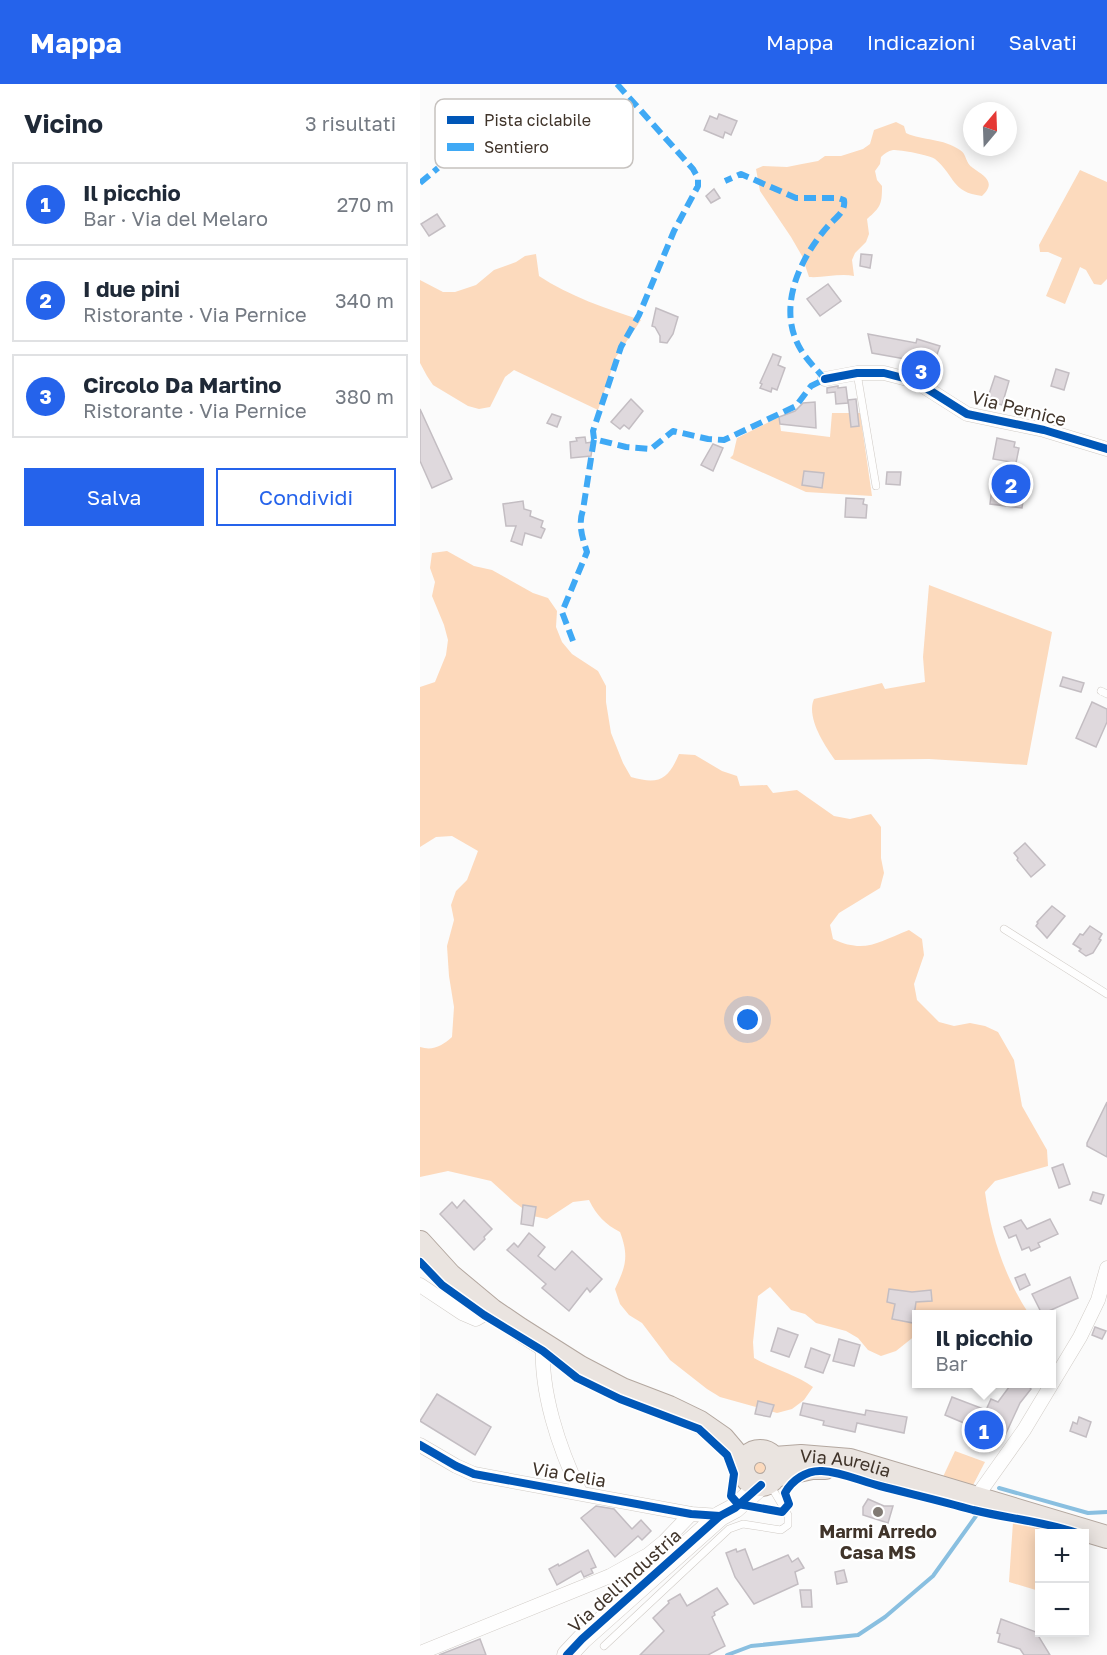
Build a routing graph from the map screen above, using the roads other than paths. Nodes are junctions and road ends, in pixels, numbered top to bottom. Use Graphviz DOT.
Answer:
graph roads {
  1 [pos="857,373"];
  2 [pos="825,379"];
  3 [pos="1107,449"];
  4 [pos="876,486"];
  5 [pos="1004,929"];
  6 [pos="1107,994"];
  7 [pos="420,1242"];
  8 [pos="1107,1268"];
  9 [pos="420,1285"];
  10 [pos="492,1310"];
  11 [pos="543,1343"];
  12 [pos="1056,1377"];
  13 [pos="1049,1388"];
  14 [pos="420,1445"];
  15 [pos="761,1471"];
  16 [pos="580,1492"];
  17 [pos="975,1499"];
  18 [pos="691,1514"];
  19 [pos="720,1516"];
  20 [pos="1107,1537"];
  21 [pos="604,1646"];
  22 [pos="420,1653"];
  23 [pos="567,1655"];
  1 -- 2 [label="street, Via Pernice"];
  1 -- 3 [label="street, Via Pernice"];
  1 -- 4 [label="lane"];
  5 -- 6 [label="lane"];
  7 -- 10 [label="main road"];
  8 -- 12 [label="street"];
  9 -- 10 [label="street"];
  10 -- 11 [label="main road"];
  11 -- 15 [label="main road"];
  11 -- 16 [label="street"];
  13 -- 17 [label="street"];
  14 -- 16 [label="street, Via Celia"];
  15 -- 17 [label="main road, Via Aurelia"];
  15 -- 19 [label="street, Via dell'industria"];
  15 -- 21 [label="lane"];
  16 -- 18 [label="street, Via Celia"];
  17 -- 20 [label="main road, Via Aurelia"];
  18 -- 19 [label="street, Via Celia"];
  18 -- 22 [label="street"];
  19 -- 23 [label="street, Via dell'industria"];
}
